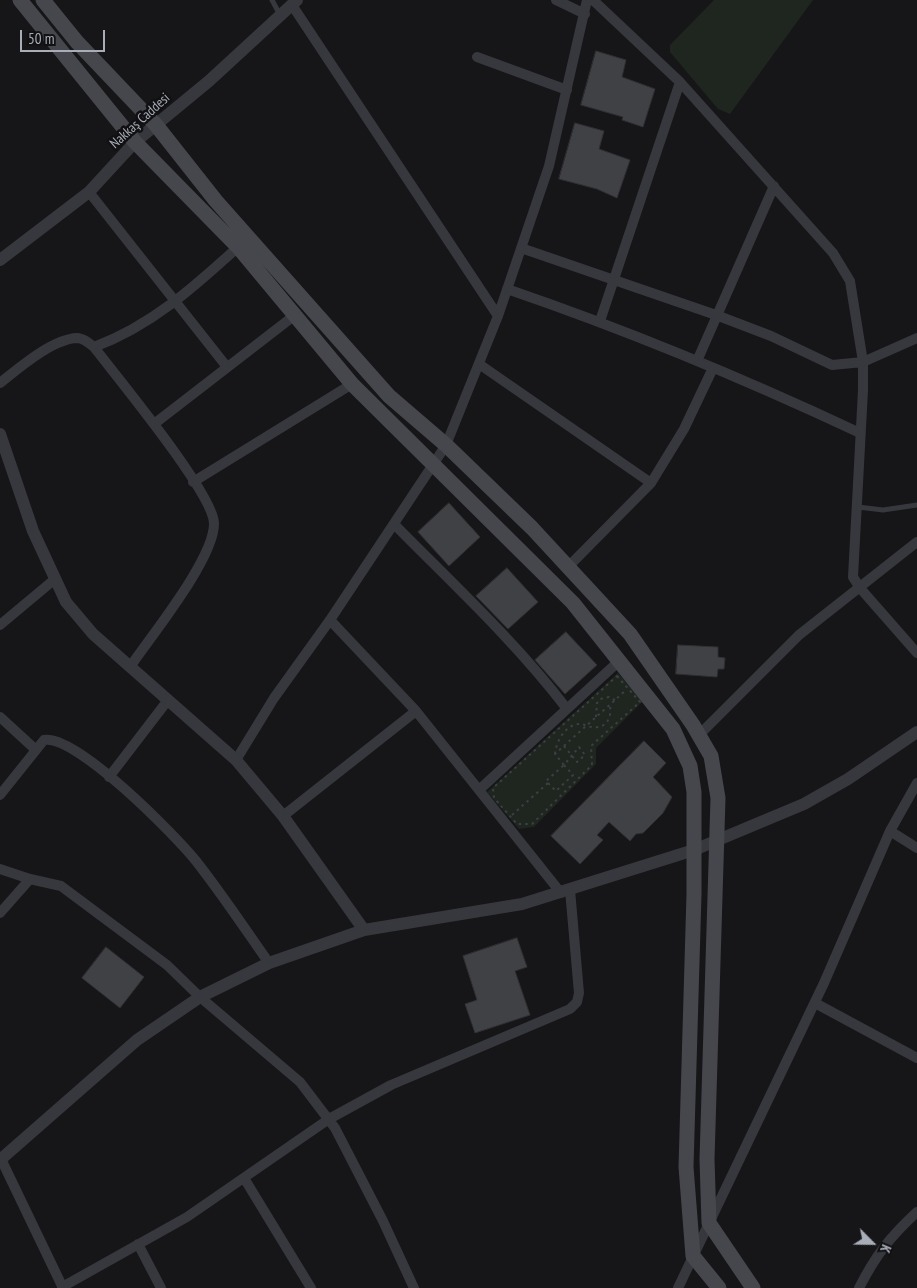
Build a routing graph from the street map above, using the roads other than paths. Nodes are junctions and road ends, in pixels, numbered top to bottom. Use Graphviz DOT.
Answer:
graph roads {
  1 [pos="20,0"];
  2 [pos="43,0"];
  3 [pos="272,0"];
  4 [pos="556,0"];
  5 [pos="587,0"];
  6 [pos="593,0"];
  7 [pos="295,2"];
  8 [pos="585,14"];
  9 [pos="280,16"];
  10 [pos="477,57"];
  11 [pos="680,82"];
  12 [pos="567,90"];
  13 [pos="156,125"];
  14 [pos="135,142"];
  15 [pos="774,186"];
  16 [pos="89,192"];
  17 [pos="238,247"];
  18 [pos="521,248"];
  19 [pos="0,260"];
  20 [pos="615,282"];
  21 [pos="507,289"];
  22 [pos="176,302"];
  23 [pos="294,315"];
  24 [pos="716,315"];
  25 [pos="498,316"];
  26 [pos="600,322"];
  27 [pos="917,338"];
  28 [pos="94,347"];
  29 [pos="697,361"];
  30 [pos="863,362"];
  31 [pos="478,364"];
  32 [pos="228,367"];
  33 [pos="713,368"];
  34 [pos="0,383"];
  35 [pos="352,384"];
  36 [pos="154,424"];
  37 [pos="860,433"];
  38 [pos="0,434"];
  39 [pos="446,445"];
  40 [pos="434,464"];
  41 [pos="193,482"];
  42 [pos="651,483"];
  43 [pos="917,505"];
  44 [pos="858,507"];
  45 [pos="394,524"];
  46 [pos="917,542"];
  47 [pos="568,567"];
  48 [pos="55,579"];
  49 [pos="860,588"];
  50 [pos="330,620"];
  51 [pos="0,626"];
  52 [pos="917,653"];
  53 [pos="618,662"];
  54 [pos="130,667"];
  55 [pos="168,700"];
  56 [pos="567,710"];
  57 [pos="416,711"];
  58 [pos="0,717"];
  59 [pos="917,732"];
  60 [pos="699,735"];
  61 [pos="36,750"];
  62 [pos="236,760"];
  63 [pos="109,777"];
  64 [pos="917,783"];
  65 [pos="479,790"];
  66 [pos="0,795"];
  67 [pos="283,816"];
  68 [pos="890,831"];
  69 [pos="716,840"];
  70 [pos="917,848"];
  71 [pos="694,850"];
  72 [pos="0,868"];
  73 [pos="30,879"];
  74 [pos="565,892"];
  75 [pos="0,913"];
  76 [pos="364,930"];
  77 [pos="270,963"];
  78 [pos="200,997"];
  79 [pos="815,1003"];
  80 [pos="917,1058"];
  81 [pos="329,1120"];
  82 [pos="1,1159"];
  83 [pos="244,1178"];
  84 [pos="917,1212"];
  85 [pos="709,1223"];
  86 [pos="138,1244"];
  87 [pos="693,1256"];
  88 [pos="63,1287"];
  89 [pos="161,1288"];
  90 [pos="311,1288"];
  91 [pos="414,1288"];
  92 [pos="678,1288"];
  93 [pos="719,1288"];
  94 [pos="753,1288"];
  95 [pos="859,1288"];
  1 -- 14 [label="main road"];
  2 -- 13 [label="main road"];
  3 -- 9 [label="lane"];
  4 -- 8 [label="street"];
  5 -- 8 [label="street"];
  6 -- 11 [label="street"];
  7 -- 9 [label="street, Nakkaş Caddesi"];
  7 -- 25 [label="street"];
  8 -- 12 [label="street"];
  9 -- 13 [label="street, Nakkaş Caddesi"];
  10 -- 12 [label="street"];
  11 -- 15 [label="street"];
  11 -- 20 [label="street"];
  12 -- 18 [label="street"];
  13 -- 14 [label="street, Nakkaş Caddesi"];
  13 -- 39 [label="main road"];
  14 -- 16 [label="street, Nakkaş Caddesi"];
  14 -- 17 [label="main road"];
  15 -- 24 [label="street"];
  15 -- 30 [label="street"];
  16 -- 19 [label="street, Nakkaş Caddesi"];
  16 -- 22 [label="street"];
  17 -- 22 [label="street"];
  17 -- 23 [label="main road"];
  18 -- 20 [label="street"];
  18 -- 21 [label="street"];
  20 -- 24 [label="street"];
  20 -- 26 [label="street"];
  21 -- 25 [label="street"];
  21 -- 26 [label="street"];
  22 -- 28 [label="street"];
  22 -- 32 [label="street"];
  23 -- 32 [label="street"];
  23 -- 35 [label="main road"];
  24 -- 29 [label="street"];
  24 -- 30 [label="street"];
  25 -- 31 [label="street"];
  26 -- 29 [label="street"];
  27 -- 30 [label="street"];
  28 -- 34 [label="street"];
  28 -- 36 [label="street"];
  29 -- 33 [label="street"];
  30 -- 37 [label="street"];
  31 -- 39 [label="street"];
  31 -- 42 [label="street"];
  32 -- 36 [label="street"];
  33 -- 37 [label="street"];
  33 -- 42 [label="street"];
  35 -- 40 [label="main road"];
  35 -- 41 [label="street"];
  36 -- 41 [label="street"];
  37 -- 44 [label="street"];
  38 -- 48 [label="street"];
  39 -- 40 [label="street"];
  39 -- 47 [label="main road"];
  40 -- 45 [label="street"];
  40 -- 53 [label="main road"];
  41 -- 54 [label="street"];
  42 -- 47 [label="street"];
  43 -- 44 [label="lane"];
  44 -- 49 [label="street"];
  45 -- 50 [label="street"];
  45 -- 56 [label="street"];
  46 -- 49 [label="street"];
  47 -- 60 [label="main road"];
  48 -- 51 [label="street"];
  48 -- 54 [label="street"];
  49 -- 52 [label="street"];
  49 -- 60 [label="street"];
  50 -- 57 [label="street"];
  50 -- 62 [label="street"];
  53 -- 56 [label="street"];
  53 -- 71 [label="main road"];
  54 -- 55 [label="street"];
  55 -- 62 [label="street"];
  55 -- 63 [label="street"];
  56 -- 65 [label="street"];
  57 -- 65 [label="street"];
  57 -- 67 [label="street"];
  58 -- 61 [label="street"];
  59 -- 69 [label="street"];
  60 -- 69 [label="main road"];
  61 -- 63 [label="street"];
  61 -- 66 [label="street"];
  62 -- 67 [label="street"];
  63 -- 77 [label="street"];
  64 -- 68 [label="street"];
  65 -- 74 [label="street"];
  67 -- 76 [label="street"];
  68 -- 70 [label="street"];
  68 -- 79 [label="street"];
  69 -- 71 [label="street"];
  69 -- 85 [label="main road"];
  71 -- 74 [label="street"];
  71 -- 87 [label="main road"];
  72 -- 73 [label="street"];
  73 -- 75 [label="street"];
  73 -- 78 [label="street"];
  74 -- 76 [label="street"];
  74 -- 81 [label="street"];
  76 -- 77 [label="street"];
  77 -- 78 [label="street"];
  78 -- 81 [label="street"];
  78 -- 82 [label="street"];
  79 -- 80 [label="street"];
  79 -- 85 [label="street"];
  81 -- 83 [label="street"];
  81 -- 91 [label="street"];
  82 -- 88 [label="street"];
  83 -- 86 [label="street"];
  83 -- 90 [label="street"];
  84 -- 95 [label="street"];
  85 -- 87 [label="street"];
  85 -- 94 [label="main road"];
  86 -- 88 [label="street"];
  86 -- 89 [label="street"];
  87 -- 92 [label="street"];
  87 -- 93 [label="main road"];
}
